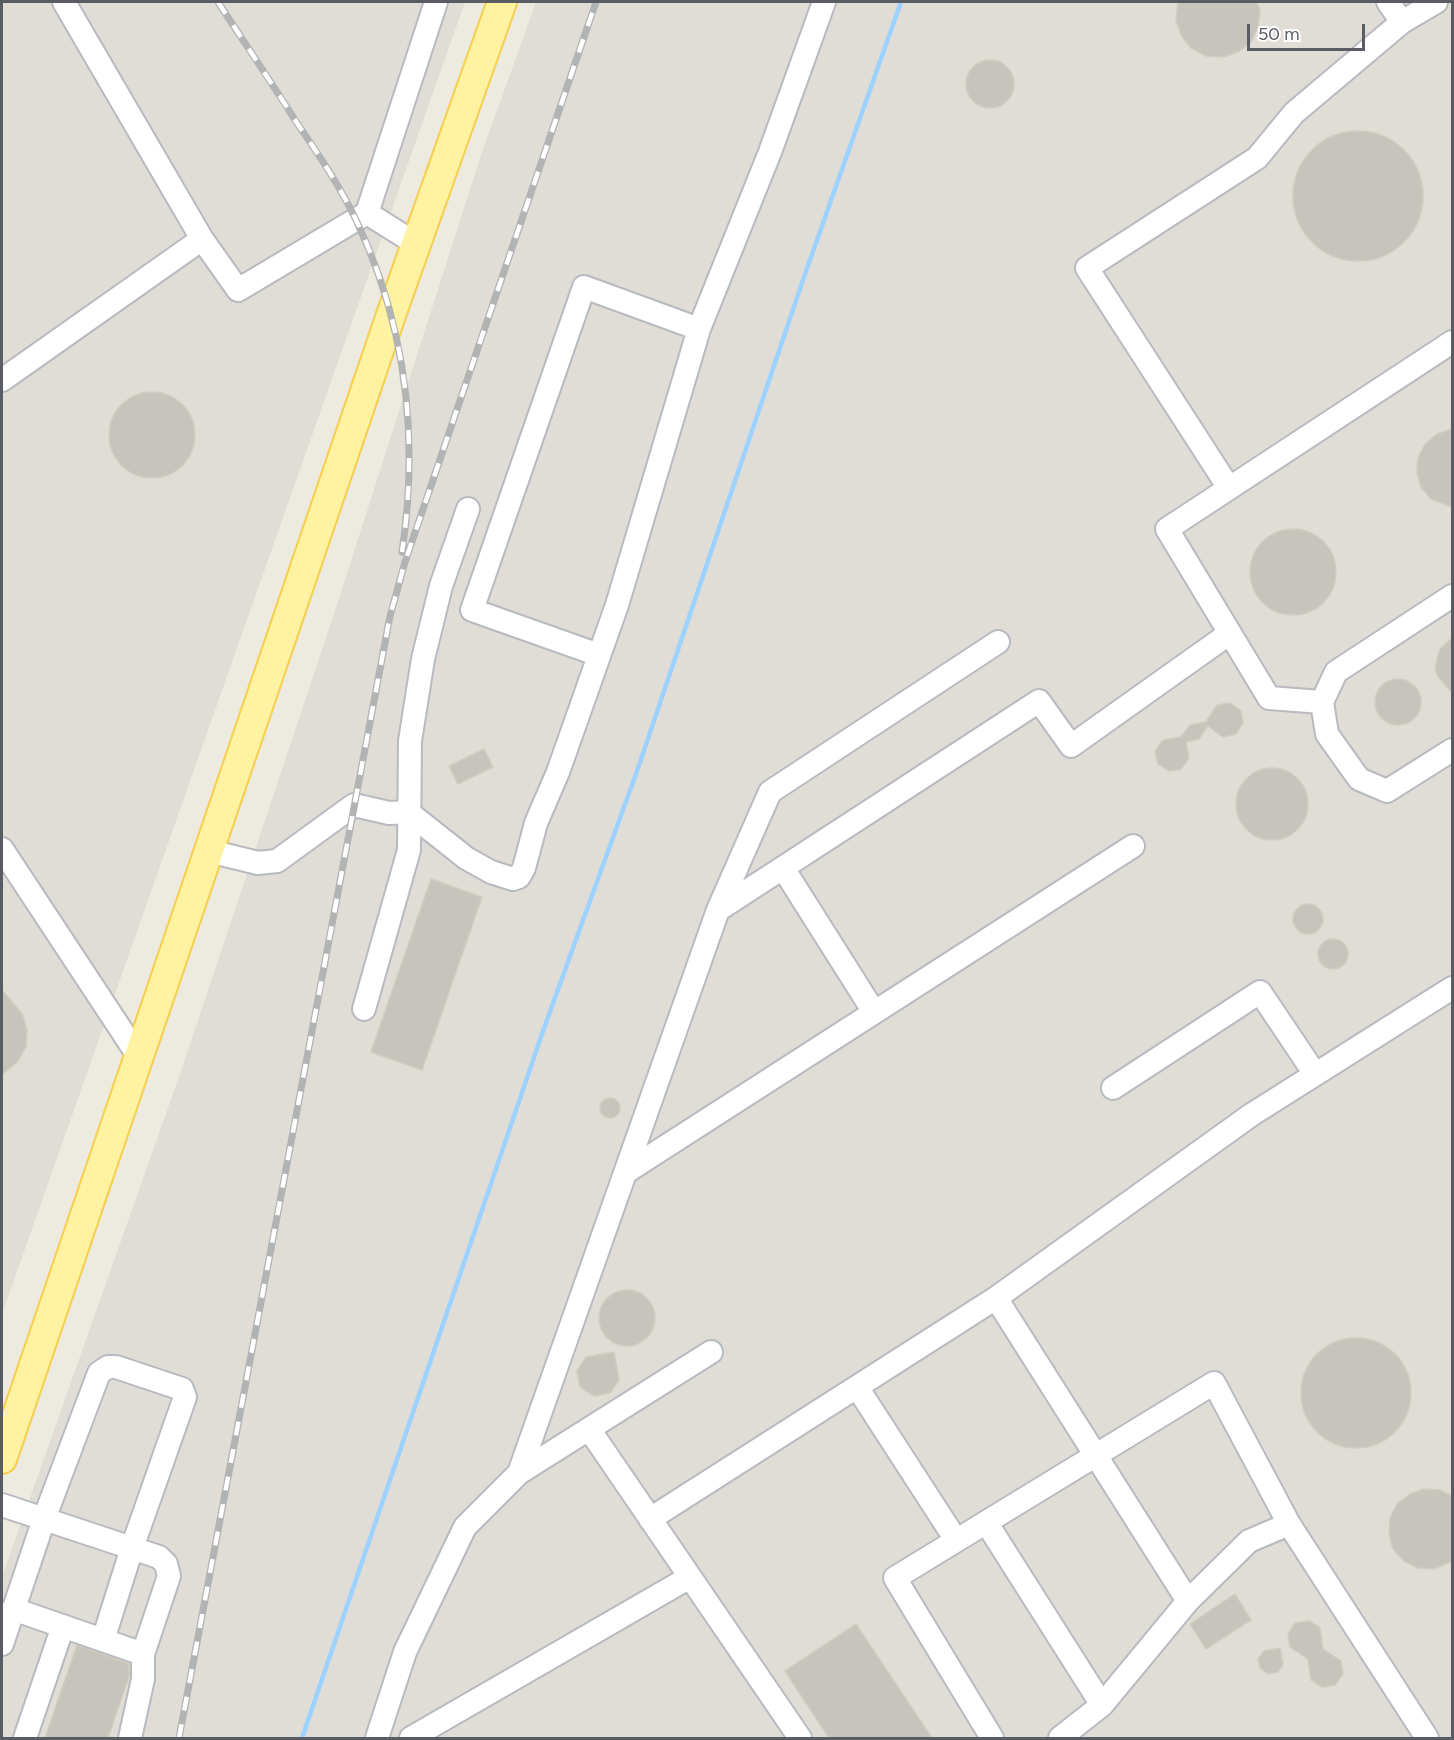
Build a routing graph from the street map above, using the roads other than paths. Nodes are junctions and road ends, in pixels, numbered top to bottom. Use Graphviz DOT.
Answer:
graph roads {
  1 [pos="64,2"];
  2 [pos="436,2"];
  3 [pos="502,2"];
  4 [pos="824,2"];
  5 [pos="1389,2"];
  6 [pos="1436,2"];
  7 [pos="1402,22"];
  8 [pos="367,213"];
  9 [pos="202,239"];
  10 [pos="418,245"];
  11 [pos="699,329"];
  12 [pos="1452,342"];
  13 [pos="2,380"];
  14 [pos="1229,488"];
  15 [pos="468,509"];
  16 [pos="1452,596"];
  17 [pos="1230,633"];
  18 [pos="998,642"];
  19 [pos="599,656"];
  20 [pos="1322,702"];
  21 [pos="1452,750"];
  22 [pos="408,812"];
  23 [pos="1133,846"];
  24 [pos="2,849"];
  25 [pos="209,852"];
  26 [pos="783,868"];
  27 [pos="718,910"];
  28 [pos="1452,988"];
  29 [pos="364,1009"];
  30 [pos="874,1012"];
  31 [pos="139,1057"];
  32 [pos="1316,1074"];
  33 [pos="1113,1088"];
  34 [pos="626,1172"];
  35 [pos="996,1298"];
  36 [pos="711,1352"];
  37 [pos="857,1387"];
  38 [pos="589,1429"];
  39 [pos="1096,1455"];
  40 [pos="2,1459"];
  41 [pos="519,1473"];
  42 [pos="2,1505"];
  43 [pos="44,1519"];
  44 [pos="651,1519"];
  45 [pos="986,1522"];
  46 [pos="1289,1524"];
  47 [pos="956,1540"];
  48 [pos="132,1548"];
  49 [pos="690,1577"];
  50 [pos="1188,1601"];
  51 [pos="13,1609"];
  52 [pos="63,1626"];
  53 [pos="103,1640"];
  54 [pos="2,1644"];
  55 [pos="143,1654"];
  56 [pos="1102,1705"];
  57 [pos="25,1738"];
  58 [pos="130,1738"];
  59 [pos="377,1738"];
  60 [pos="411,1738"];
  61 [pos="800,1738"];
  62 [pos="992,1738"];
  63 [pos="1060,1738"];
  64 [pos="1427,1738"];
  1 -- 9 [label="street"];
  2 -- 8 [label="street"];
  3 -- 10 [label="main road"];
  4 -- 11 [label="street"];
  5 -- 7 [label="street"];
  6 -- 7 [label="street"];
  7 -- 14 [label="street"];
  8 -- 9 [label="street"];
  8 -- 10 [label="street"];
  9 -- 13 [label="street"];
  10 -- 25 [label="main road"];
  11 -- 19 [label="street"];
  11 -- 19 [label="street"];
  12 -- 14 [label="street"];
  14 -- 17 [label="street"];
  15 -- 22 [label="street"];
  16 -- 20 [label="street"];
  17 -- 20 [label="street"];
  17 -- 26 [label="street"];
  18 -- 27 [label="street"];
  19 -- 22 [label="street"];
  20 -- 21 [label="street"];
  22 -- 25 [label="street"];
  22 -- 29 [label="street"];
  23 -- 30 [label="street"];
  24 -- 31 [label="street"];
  25 -- 31 [label="main road"];
  26 -- 27 [label="street"];
  26 -- 30 [label="street"];
  27 -- 34 [label="street"];
  28 -- 32 [label="street"];
  30 -- 34 [label="street"];
  31 -- 40 [label="main road"];
  32 -- 33 [label="street"];
  32 -- 35 [label="street"];
  34 -- 41 [label="street"];
  35 -- 37 [label="street"];
  35 -- 39 [label="street"];
  36 -- 38 [label="street"];
  37 -- 44 [label="street"];
  37 -- 47 [label="street"];
  38 -- 41 [label="street"];
  38 -- 44 [label="street"];
  39 -- 45 [label="street"];
  39 -- 46 [label="street"];
  39 -- 50 [label="street"];
  41 -- 59 [label="street"];
  42 -- 43 [label="street"];
  43 -- 48 [label="street"];
  43 -- 48 [label="street"];
  43 -- 51 [label="street"];
  44 -- 49 [label="street"];
  45 -- 47 [label="street"];
  45 -- 56 [label="street"];
  46 -- 50 [label="street"];
  46 -- 64 [label="street"];
  47 -- 62 [label="street"];
  48 -- 53 [label="street"];
  48 -- 55 [label="street"];
  49 -- 60 [label="street"];
  49 -- 61 [label="street"];
  50 -- 56 [label="street"];
  51 -- 52 [label="street"];
  51 -- 54 [label="street"];
  52 -- 53 [label="street"];
  52 -- 57 [label="street"];
  53 -- 55 [label="street"];
  55 -- 58 [label="street"];
  56 -- 63 [label="street"];
}
